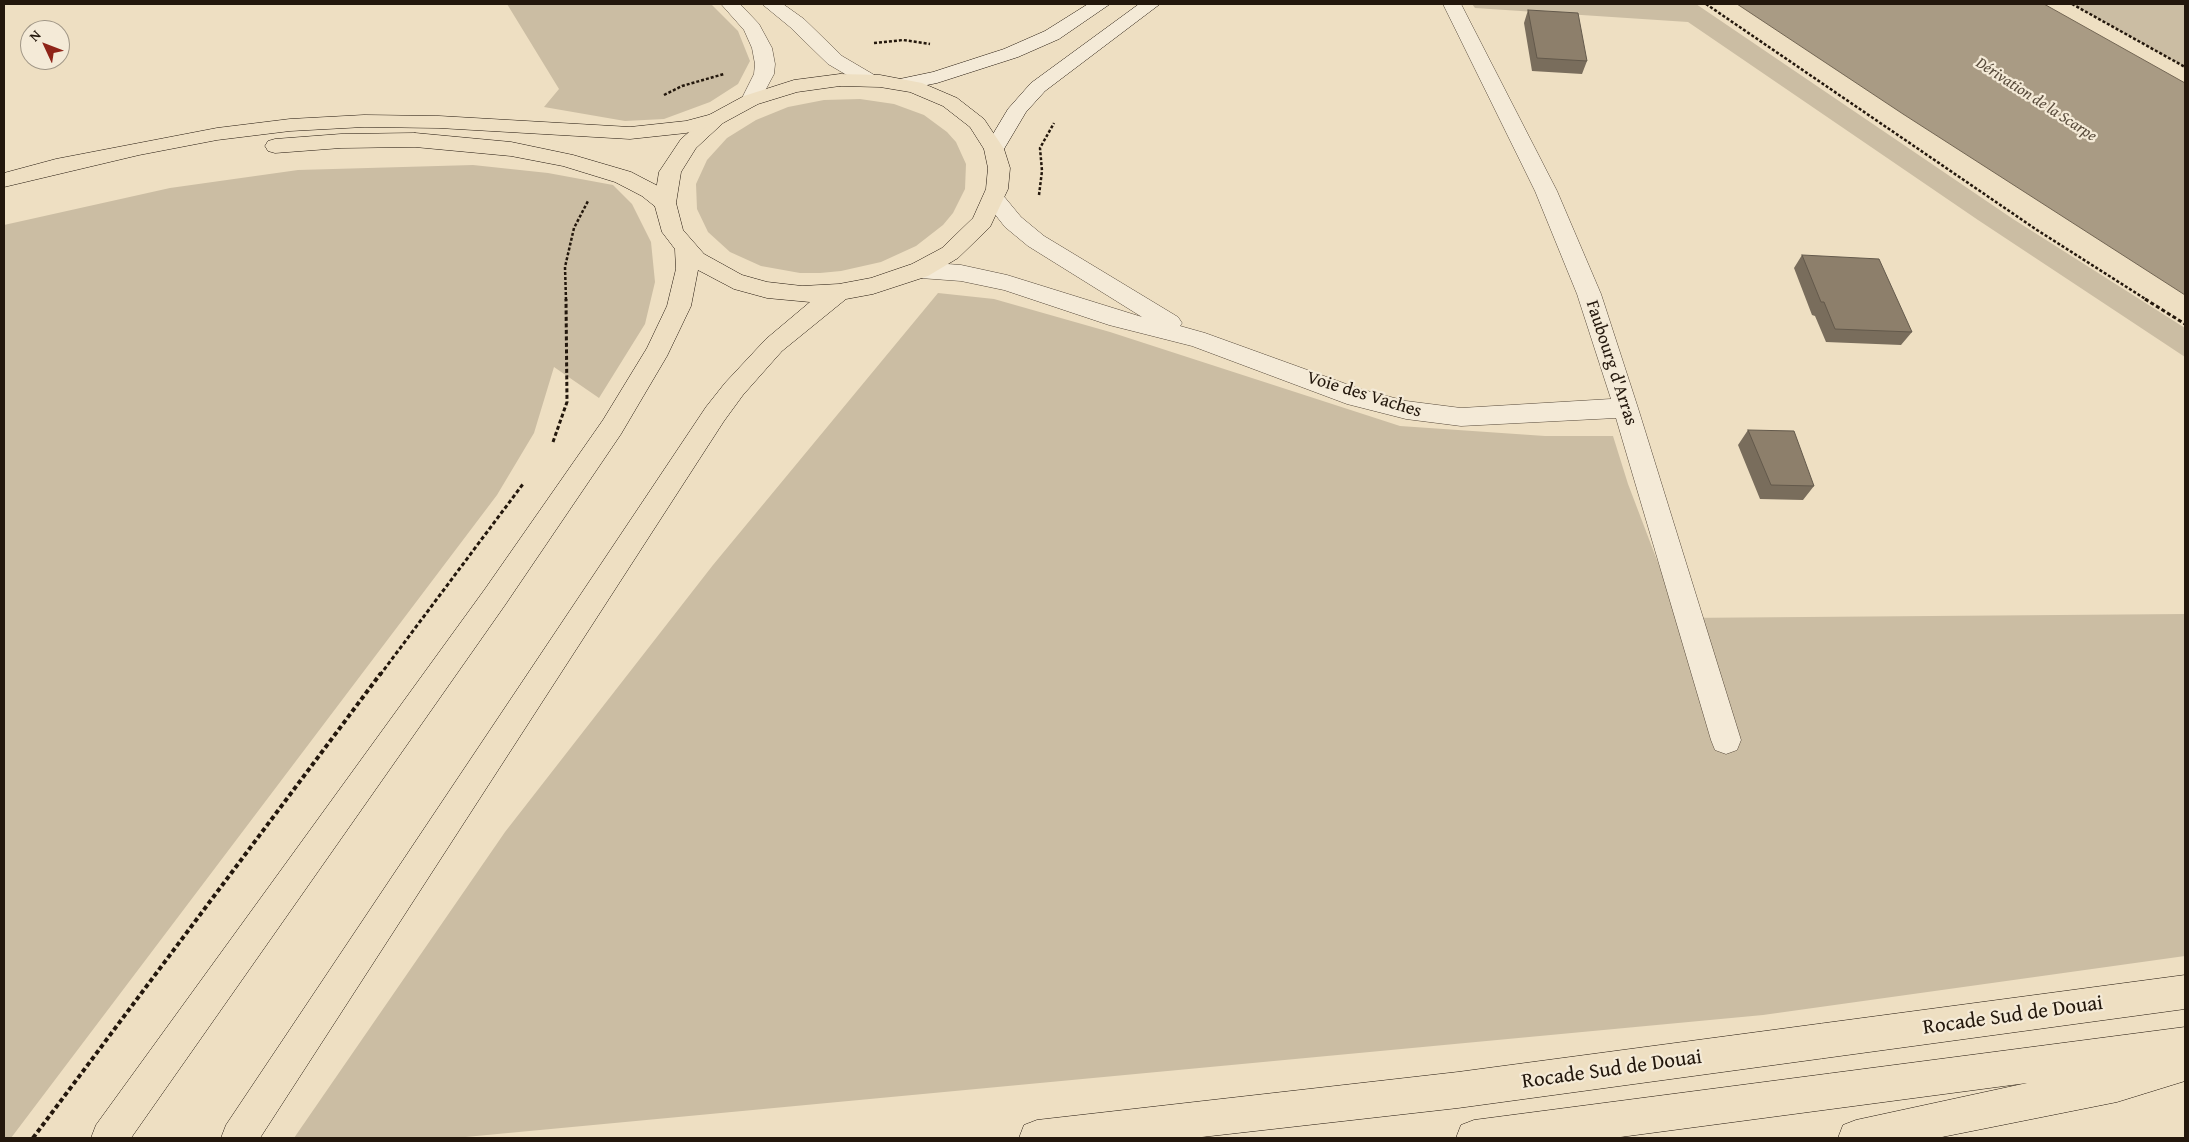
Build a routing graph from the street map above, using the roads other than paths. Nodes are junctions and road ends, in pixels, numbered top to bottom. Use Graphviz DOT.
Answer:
graph roads {
  1 [pos="730,4"];
  2 [pos="771,4"];
  3 [pos="1101,4"];
  4 [pos="1151,4"];
  5 [pos="1452,4"];
  6 [pos="870,80"];
  7 [pos="902,84"];
  8 [pos="751,100"];
  9 [pos="716,119"];
  10 [pos="994,148"];
  11 [pos="4,180"];
  12 [pos="4,199"];
  13 [pos="994,200"];
  14 [pos="665,203"];
  15 [pos="686,250"];
  16 [pos="920,270"];
  17 [pos="839,292"];
  18 [pos="1198,339"];
  19 [pos="1626,408"];
  20 [pos="1726,740"];
  21 [pos="2185,992"];
  22 [pos="2185,1044"];
  23 [pos="2185,1064"];
  24 [pos="109,1138"];
  25 [pos="239,1138"];
  26 [pos="1037,1138"];
  27 [pos="1474,1138"];
  28 [pos="1856,1138"];
  1 -- 8 [label="street"];
  2 -- 6 [label="street"];
  3 -- 7 [label="street"];
  4 -- 10 [label="street"];
  5 -- 19 [label="street, Faubourg d'Arras"];
  6 -- 7 [label="main road"];
  6 -- 8 [label="main road"];
  7 -- 10 [label="main road"];
  8 -- 9 [label="main road"];
  9 -- 11 [label="main road"];
  9 -- 14 [label="main road"];
  10 -- 13 [label="main road"];
  12 -- 14 [label="main road"];
  13 -- 16 [label="main road"];
  13 -- 18 [label="street, Voie des Vaches"];
  14 -- 15 [label="main road"];
  15 -- 17 [label="main road"];
  15 -- 24 [label="main road"];
  16 -- 17 [label="main road"];
  16 -- 18 [label="street, Voie des Vaches"];
  17 -- 25 [label="main road"];
  18 -- 19 [label="street, Voie des Vaches"];
  19 -- 20 [label="street, Faubourg d'Arras"];
  21 -- 26 [label="main road, Rocade Sud de Douai"];
  22 -- 27 [label="main road"];
  23 -- 28 [label="main road"];
}
